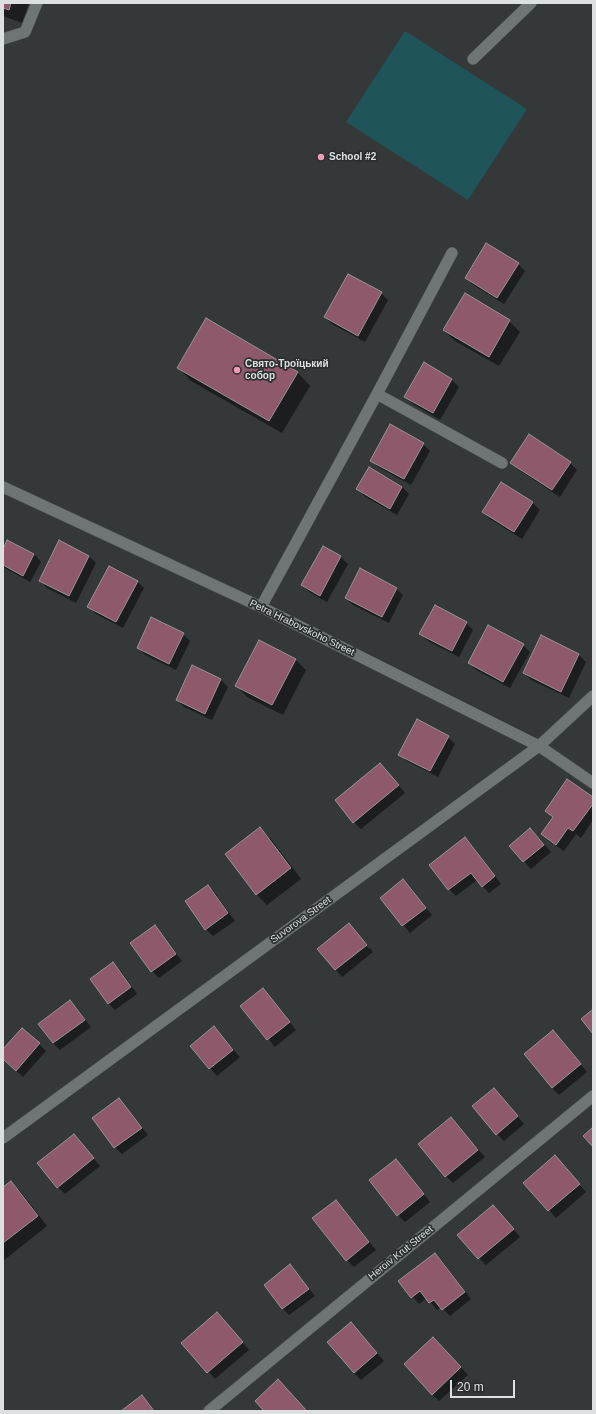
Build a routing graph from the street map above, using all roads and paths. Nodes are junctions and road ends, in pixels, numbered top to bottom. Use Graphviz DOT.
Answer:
graph roads {
  1 [pos="37,3"];
  2 [pos="531,3"];
  3 [pos="3,39"];
  4 [pos="473,59"];
  5 [pos="452,253"];
  6 [pos="377,394"];
  7 [pos="502,463"];
  8 [pos="3,487"];
  9 [pos="261,607"];
  10 [pos="593,696"];
  11 [pos="539,746"];
  12 [pos="593,783"];
  13 [pos="593,1096"];
  14 [pos="3,1138"];
  15 [pos="209,1411"];
  1 -- 3 [label="street"];
  2 -- 4 [label="street"];
  5 -- 6 [label="street"];
  6 -- 7 [label="street"];
  6 -- 9 [label="street"];
  8 -- 9 [label="street, Petra Hrabovskoho Street"];
  9 -- 11 [label="street, Petra Hrabovskoho Street"];
  10 -- 11 [label="street, Suvorova Street"];
  11 -- 12 [label="street, Petra Hrabovskoho Street"];
  11 -- 14 [label="street, Suvorova Street"];
  13 -- 15 [label="street, Heroiv Krut Street"];
}
